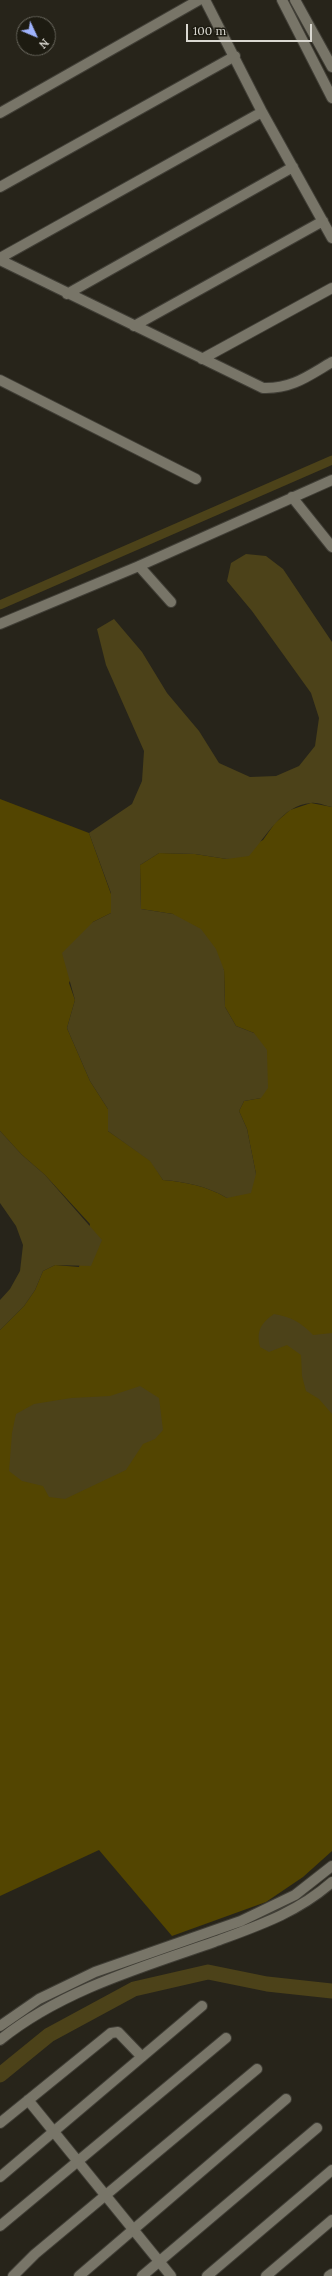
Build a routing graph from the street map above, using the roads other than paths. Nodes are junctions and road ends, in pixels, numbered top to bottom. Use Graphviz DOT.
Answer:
graph roads {
  1 [pos="199,0"];
  2 [pos="205,0"];
  3 [pos="282,0"];
  4 [pos="295,0"];
  5 [pos="235,56"];
  6 [pos="332,67"];
  7 [pos="332,98"];
  8 [pos="262,112"];
  9 [pos="0,113"];
  10 [pos="294,167"];
  11 [pos="0,187"];
  12 [pos="323,221"];
  13 [pos="332,238"];
  14 [pos="0,259"];
  15 [pos="332,288"];
  16 [pos="67,294"];
  17 [pos="134,326"];
  18 [pos="202,359"];
  19 [pos="332,362"];
  20 [pos="0,380"];
  21 [pos="196,479"];
  22 [pos="332,480"];
  23 [pos="292,497"];
  24 [pos="332,547"];
  25 [pos="139,566"];
  26 [pos="171,602"];
  27 [pos="0,624"];
  28 [pos="332,1866"];
  29 [pos="332,1882"];
  30 [pos="202,2006"];
  31 [pos="0,2026"];
  32 [pos="226,2038"];
  33 [pos="0,2040"];
  34 [pos="142,2057"];
  35 [pos="257,2069"];
  36 [pos="286,2099"];
  37 [pos="28,2100"];
  38 [pos="0,2123"];
  39 [pos="317,2128"];
  40 [pos="53,2132"];
  41 [pos="76,2162"];
  42 [pos="332,2170"];
  43 [pos="0,2177"];
  44 [pos="104,2196"];
  45 [pos="332,2220"];
  46 [pos="0,2226"];
  47 [pos="132,2229"];
  48 [pos="159,2261"];
  49 [pos="332,2274"];
  50 [pos="13,2276"];
  51 [pos="79,2276"];
  52 [pos="142,2276"];
  53 [pos="171,2276"];
  54 [pos="207,2276"];
  55 [pos="266,2276"];
  56 [pos="329,2276"];
  1 -- 9 [label="street"];
  2 -- 5 [label="street"];
  3 -- 7 [label="street"];
  4 -- 6 [label="street"];
  5 -- 8 [label="street"];
  5 -- 11 [label="street"];
  8 -- 10 [label="street"];
  8 -- 14 [label="street"];
  10 -- 12 [label="street"];
  10 -- 16 [label="street"];
  12 -- 13 [label="street"];
  12 -- 17 [label="street"];
  14 -- 16 [label="street"];
  15 -- 18 [label="street"];
  16 -- 17 [label="street"];
  17 -- 18 [label="street"];
  18 -- 19 [label="street"];
  20 -- 21 [label="street"];
  22 -- 23 [label="street"];
  23 -- 24 [label="street"];
  23 -- 25 [label="street"];
  25 -- 26 [label="street"];
  25 -- 27 [label="street"];
  28 -- 31 [label="street"];
  29 -- 33 [label="street"];
  30 -- 34 [label="street"];
  32 -- 41 [label="street"];
  34 -- 37 [label="street"];
  34 -- 40 [label="street"];
  35 -- 44 [label="street"];
  36 -- 47 [label="street"];
  37 -- 38 [label="street"];
  37 -- 40 [label="street"];
  39 -- 48 [label="street"];
  40 -- 41 [label="street"];
  40 -- 43 [label="street"];
  41 -- 44 [label="street"];
  41 -- 46 [label="street"];
  42 -- 54 [label="street"];
  44 -- 47 [label="street"];
  44 -- 50 [label="street"];
  45 -- 55 [label="street"];
  47 -- 48 [label="street"];
  47 -- 51 [label="street"];
  48 -- 52 [label="street"];
  48 -- 53 [label="street"];
  49 -- 56 [label="street"];
}
